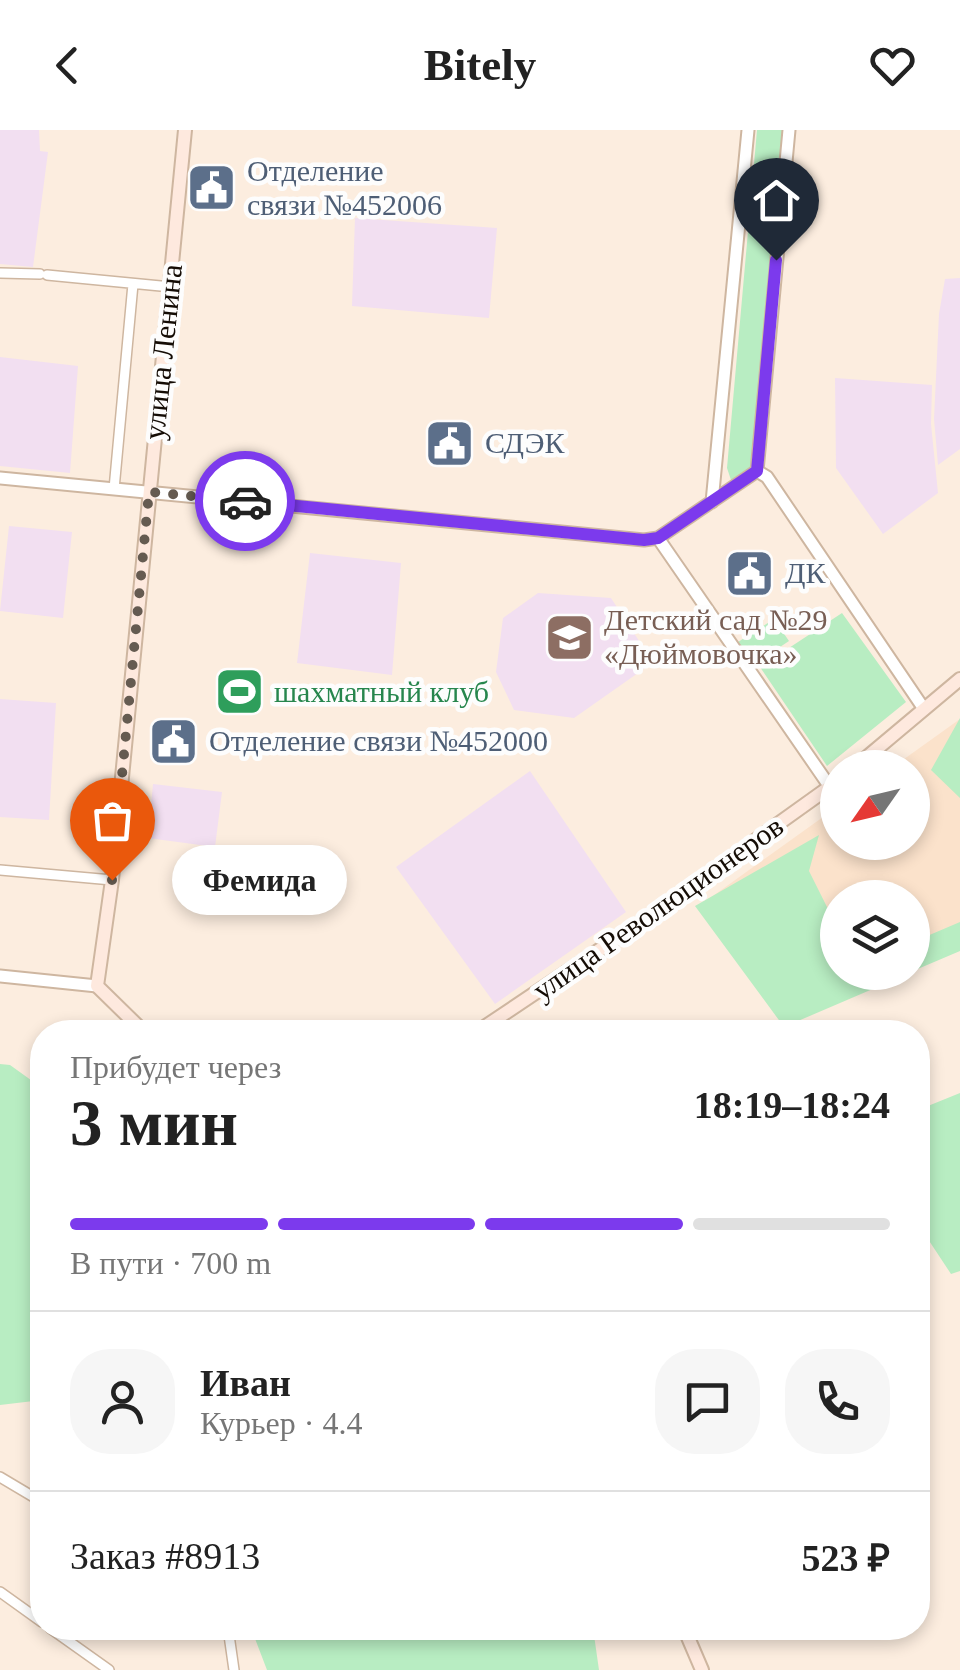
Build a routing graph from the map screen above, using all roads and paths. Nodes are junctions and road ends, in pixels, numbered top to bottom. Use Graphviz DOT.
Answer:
graph roads {
  1 [pos="184,130"];
  2 [pos="748,130"];
  3 [pos="789,130"];
  4 [pos="0,273"];
  5 [pos="133,284"];
  6 [pos="170,286"];
  7 [pos="757,471"];
  8 [pos="0,478"];
  9 [pos="114,488"];
  10 [pos="149,492"];
  11 [pos="712,502"];
  12 [pos="658,538"];
  13 [pos="960,679"];
  14 [pos="924,709"];
  15 [pos="875,750"];
  16 [pos="820,764"];
  17 [pos="820,794"];
  18 [pos="0,870"];
  19 [pos="112,880"];
  20 [pos="0,976"];
  21 [pos="97,986"];
  22 [pos="132,1020"];
  23 [pos="494,1020"];
  24 [pos="0,1477"];
  25 [pos="30,1495"];
  26 [pos="0,1592"];
  27 [pos="30,1613"];
  28 [pos="67,1640"];
  29 [pos="230,1640"];
  30 [pos="689,1640"];
  31 [pos="109,1670"];
  32 [pos="234,1670"];
  33 [pos="702,1670"];
  1 -- 6 [label="main road, улица Ленина"];
  2 -- 11 [label="street"];
  3 -- 7 [label="street"];
  4 -- 5 [label="street"];
  5 -- 6 [label="street"];
  5 -- 9 [label="street"];
  6 -- 10 [label="main road, улица Ленина"];
  7 -- 11 [label="street"];
  7 -- 14 [label="street"];
  8 -- 9 [label="street"];
  9 -- 10 [label="street"];
  10 -- 12 [label="street"];
  10 -- 19 [label="main road, улица Ленина"];
  11 -- 12 [label="street"];
  12 -- 16 [label="street"];
  13 -- 14 [label="main road"];
  14 -- 15 [label="main road"];
  17 -- 23 [label="main road, улица Революционеров"];
  18 -- 19 [label="street"];
  19 -- 21 [label="main road, улица Ленина"];
  20 -- 21 [label="street"];
  21 -- 22 [label="main road"];
  24 -- 25 [label="street"];
  26 -- 27 [label="street"];
  28 -- 31 [label="street"];
  29 -- 32 [label="street"];
  30 -- 33 [label="main road"];
}
